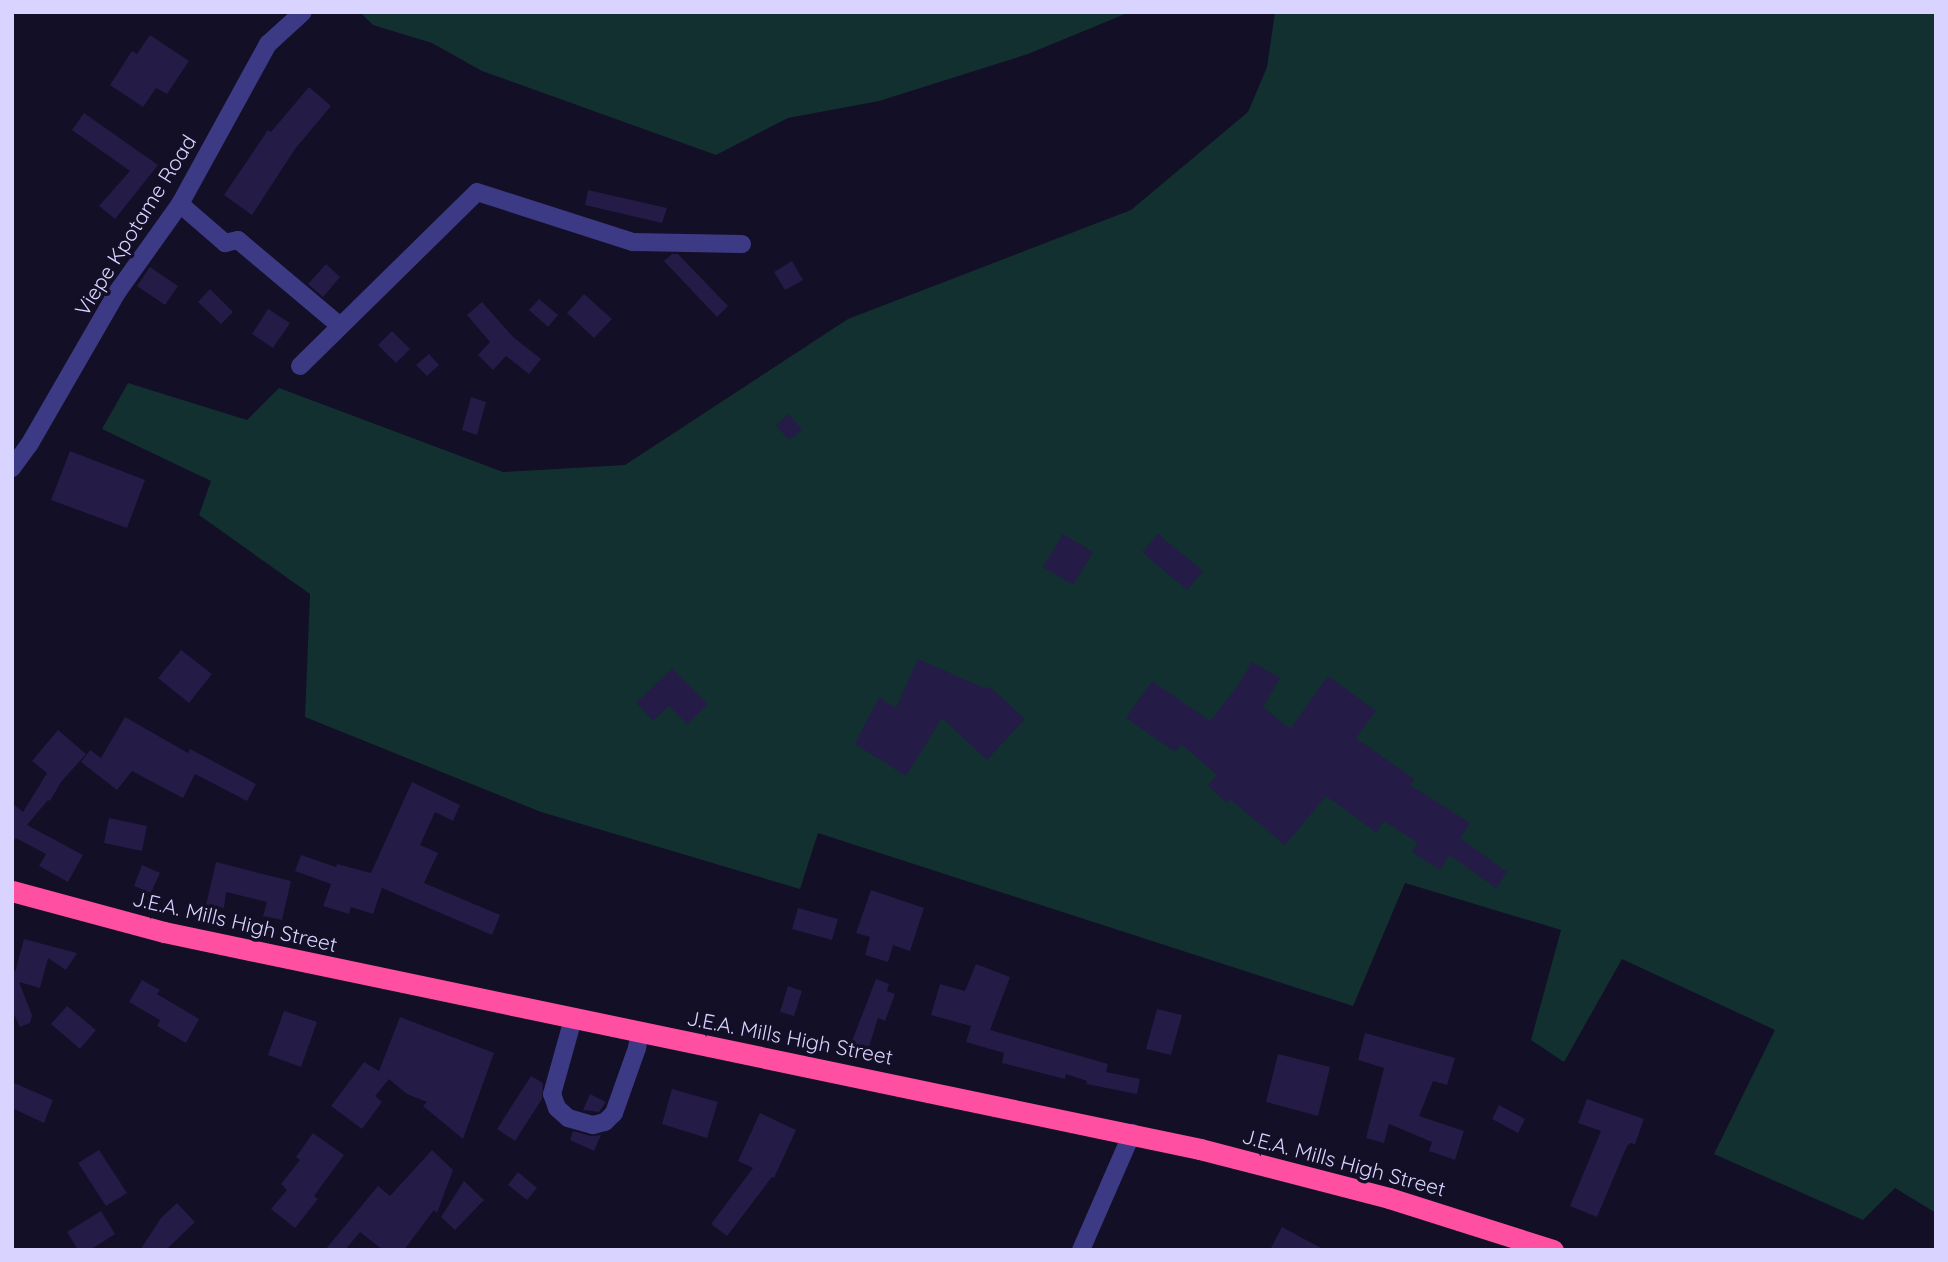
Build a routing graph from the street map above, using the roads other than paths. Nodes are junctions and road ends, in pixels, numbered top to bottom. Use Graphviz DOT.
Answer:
graph roads {
  1 [pos="303,12"];
  2 [pos="180,204"];
  3 [pos="742,244"];
  4 [pos="340,327"];
  5 [pos="300,366"];
  6 [pos="12,468"];
  7 [pos="12,891"];
  8 [pos="573,1019"];
  9 [pos="640,1032"];
  10 [pos="1132,1133"];
  11 [pos="1081,1250"];
  12 [pos="1553,1250"];
  1 -- 2 [label="street, Viepe Kpotame Road"];
  2 -- 4 [label="street"];
  2 -- 6 [label="street, Viepe Kpotame Road"];
  3 -- 4 [label="street"];
  4 -- 5 [label="street"];
  7 -- 8 [label="highway, J.E.A. Mills High Street"];
  8 -- 9 [label="highway, J.E.A. Mills High Street"];
  8 -- 9 [label="street"];
  9 -- 10 [label="highway, J.E.A. Mills High Street"];
  10 -- 11 [label="street"];
  10 -- 12 [label="highway, J.E.A. Mills High Street"];
}
